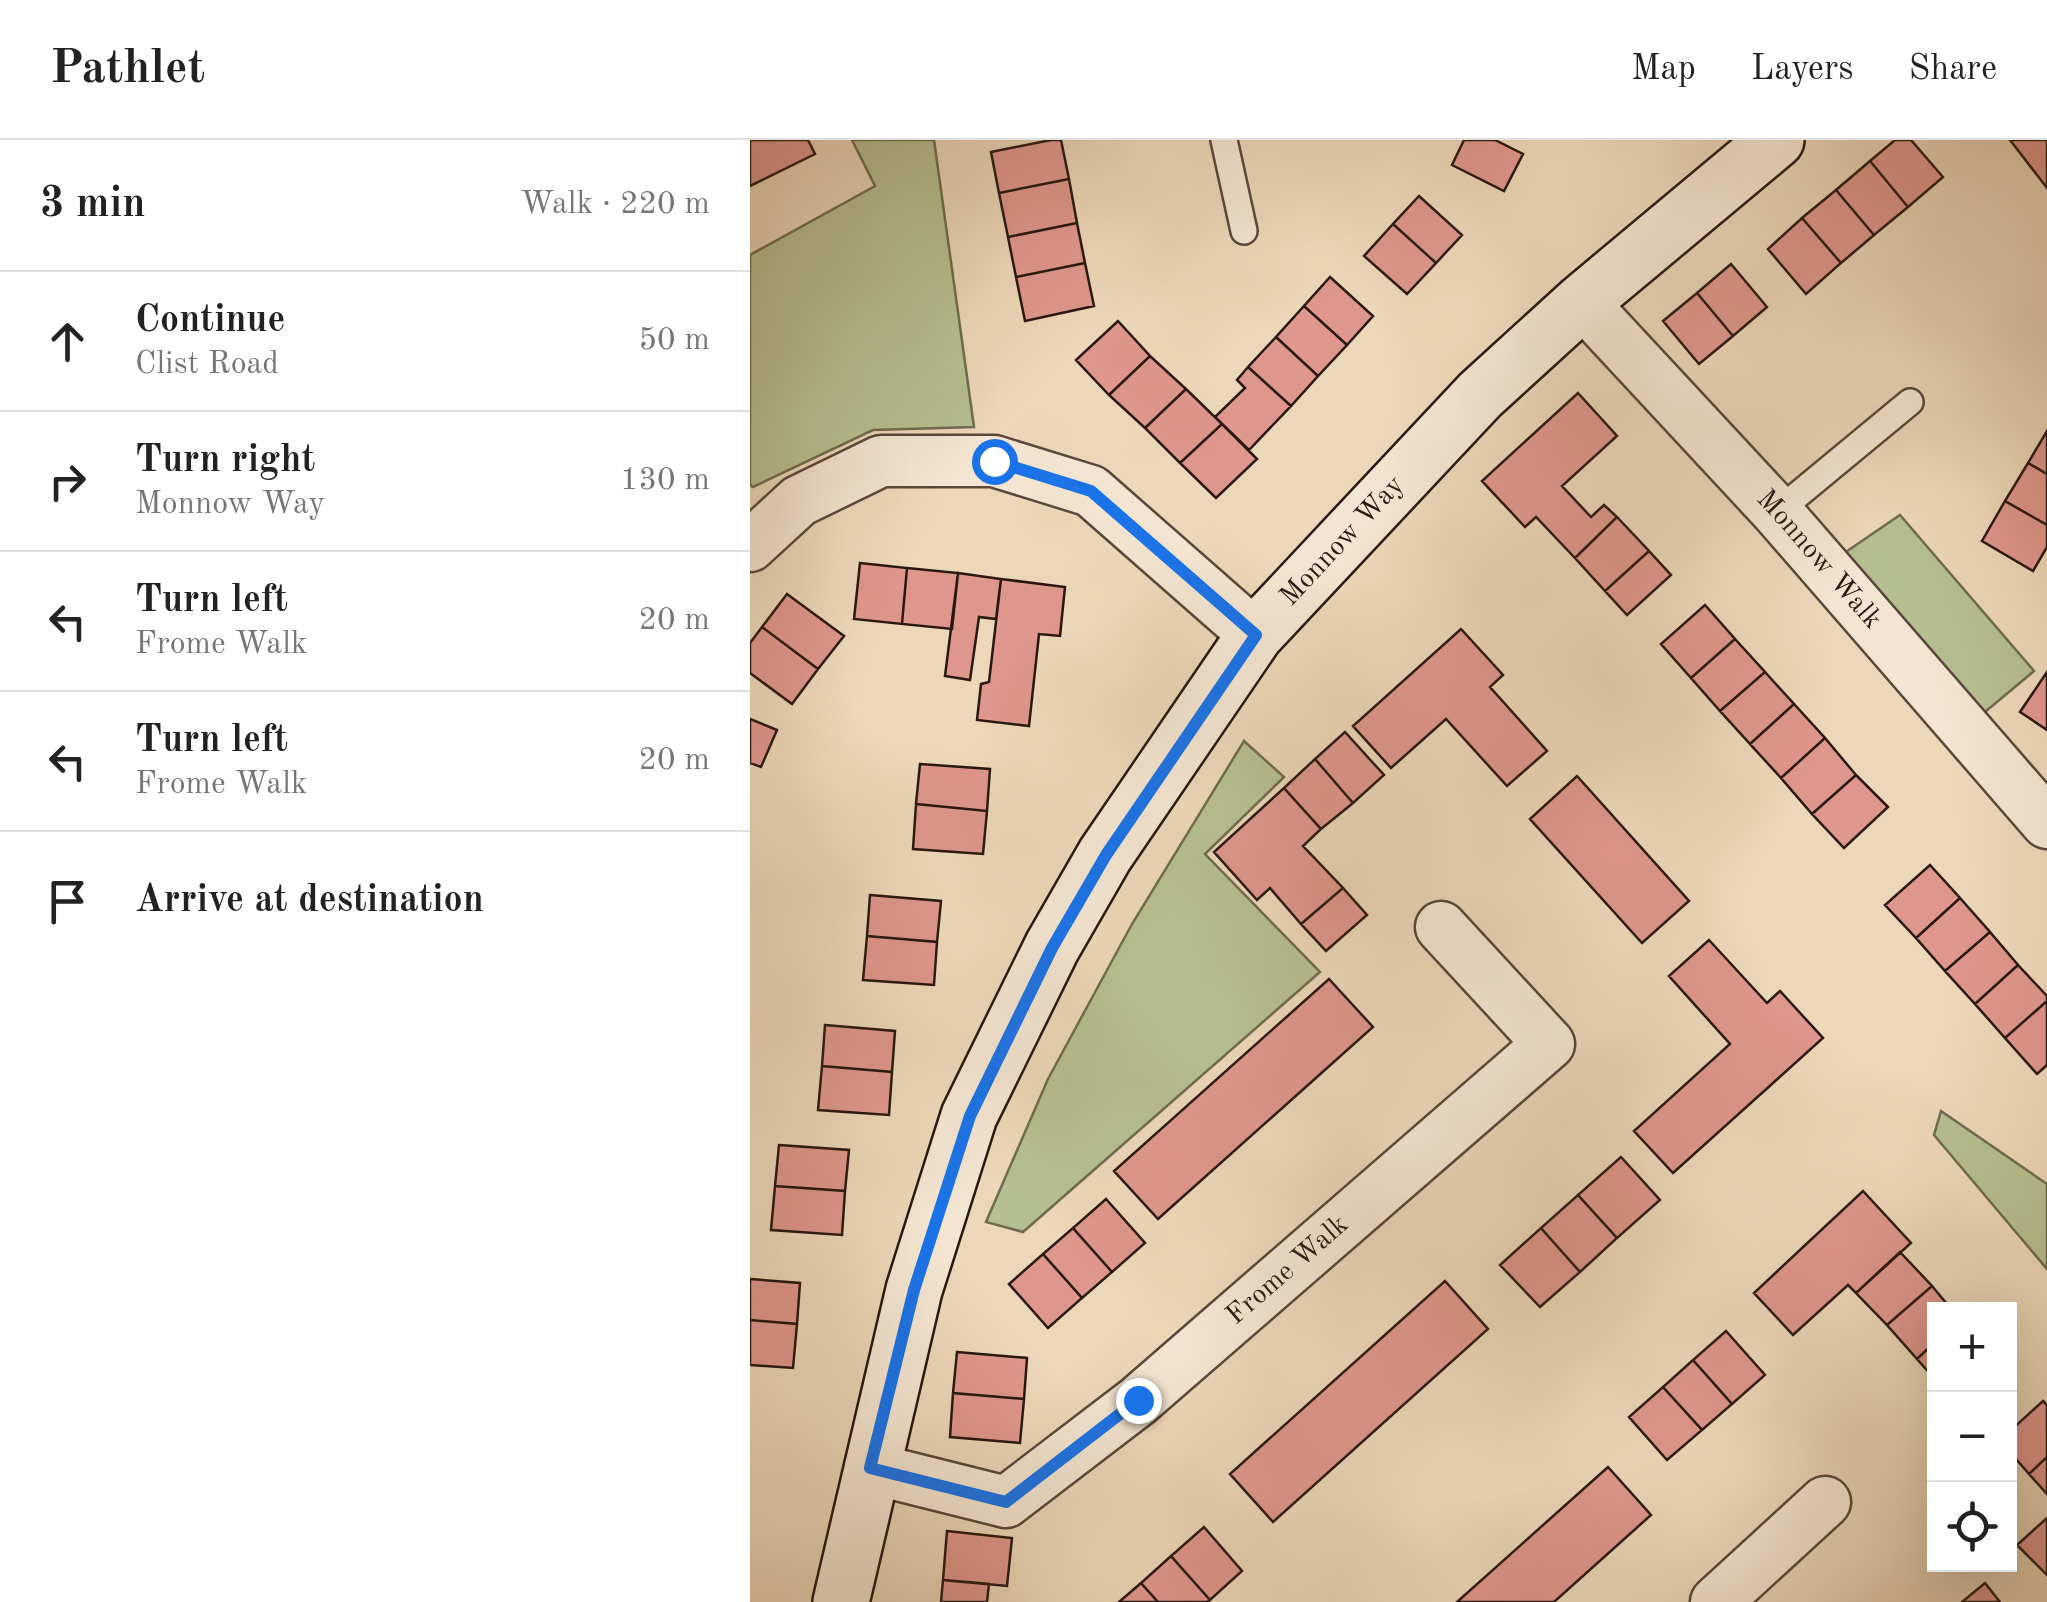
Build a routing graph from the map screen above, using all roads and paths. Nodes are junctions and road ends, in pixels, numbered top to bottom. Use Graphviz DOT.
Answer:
graph roads {
  1 [pos="1224,140"];
  2 [pos="1767,143"];
  3 [pos="1244,232"];
  4 [pos="1582,302"];
  5 [pos="1910,402"];
  6 [pos="1777,512"];
  7 [pos="750,546"];
  8 [pos="1256,635"];
  9 [pos="2047,823"];
  10 [pos="1441,927"];
  11 [pos="870,1468"];
  12 [pos="1825,1502"];
  13 [pos="841,1602"];
  14 [pos="1716,1602"];
  1 -- 3 [label="lane"];
  2 -- 4 [label="street, Monnow Way"];
  4 -- 6 [label="street, Monnow Walk"];
  4 -- 8 [label="street, Monnow Way"];
  5 -- 6 [label="lane"];
  6 -- 9 [label="street, Monnow Walk"];
  7 -- 8 [label="street"];
  8 -- 11 [label="street, Monnow Way"];
  10 -- 11 [label="street, Frome Walk"];
  11 -- 13 [label="street, Monnow Way"];
  12 -- 14 [label="street"];
}
